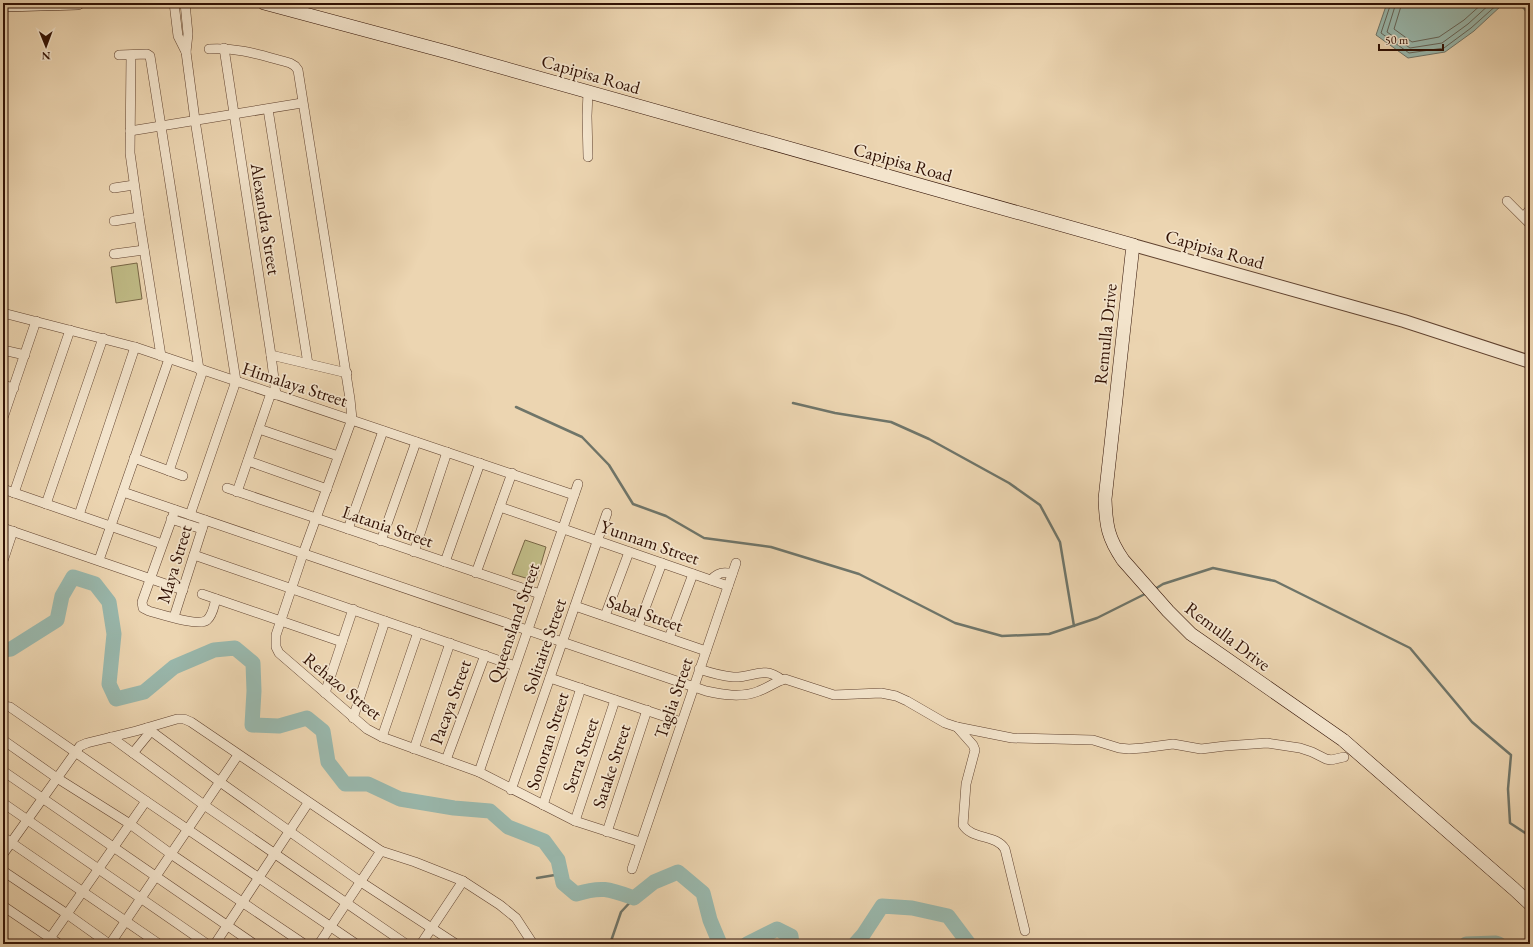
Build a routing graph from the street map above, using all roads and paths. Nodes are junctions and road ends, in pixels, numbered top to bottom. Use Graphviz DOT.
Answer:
graph roads {
  1 [pos="78,3"];
  2 [pos="174,3"];
  3 [pos="185,3"];
  4 [pos="264,3"];
  5 [pos="3,5"];
  6 [pos="224,48"];
  7 [pos="209,49"];
  8 [pos="186,52"];
  9 [pos="120,55"];
  10 [pos="131,55"];
  11 [pos="588,92"];
  12 [pos="302,104"];
  13 [pos="268,109"];
  14 [pos="234,114"];
  15 [pos="195,120"];
  16 [pos="161,126"];
  17 [pos="130,131"];
  18 [pos="588,157"];
  19 [pos="134,185"];
  20 [pos="114,188"];
  21 [pos="1507,201"];
  22 [pos="1530,209"];
  23 [pos="139,217"];
  24 [pos="114,221"];
  25 [pos="1527,221"];
  26 [pos="1133,245"];
  27 [pos="144,250"];
  28 [pos="114,254"];
  29 [pos="3,313"];
  30 [pos="36,321"];
  31 [pos="70,330"];
  32 [pos="103,338"];
  33 [pos="135,347"];
  34 [pos="3,350"];
  35 [pos="25,355"];
  36 [pos="271,355"];
  37 [pos="165,358"];
  38 [pos="1530,362"];
  39 [pos="308,364"];
  40 [pos="201,369"];
  41 [pos="347,373"];
  42 [pos="236,381"];
  43 [pos="3,385"];
  44 [pos="14,388"];
  45 [pos="274,394"];
  46 [pos="3,418"];
  47 [pos="352,419"];
  48 [pos="259,429"];
  49 [pos="383,431"];
  50 [pos="416,442"];
  51 [pos="447,452"];
  52 [pos="338,456"];
  53 [pos="134,458"];
  54 [pos="248,461"];
  55 [pos="480,463"];
  56 [pos="169,471"];
  57 [pos="512,474"];
  58 [pos="183,476"];
  59 [pos="578,484"];
  60 [pos="227,488"];
  61 [pos="3,489"];
  62 [pos="327,489"];
  63 [pos="123,492"];
  64 [pos="237,492"];
  65 [pos="14,493"];
  66 [pos="574,495"];
  67 [pos="46,504"];
  68 [pos="500,507"];
  69 [pos="175,510"];
  70 [pos="606,513"];
  71 [pos="79,515"];
  72 [pos="190,515"];
  73 [pos="171,519"];
  74 [pos="316,519"];
  75 [pos="203,525"];
  76 [pos="111,527"];
  77 [pos="3,528"];
  78 [pos="348,529"];
  79 [pos="562,529"];
  80 [pos="13,531"];
  81 [pos="381,541"];
  82 [pos="597,541"];
  83 [pos="162,544"];
  84 [pos="414,552"];
  85 [pos="629,552"];
  86 [pos="303,554"];
  87 [pos="194,555"];
  88 [pos="99,560"];
  89 [pos="3,561"];
  90 [pos="445,562"];
  91 [pos="662,563"];
  92 [pos="736,563"];
  93 [pos="476,573"];
  94 [pos="693,574"];
  95 [pos="732,574"];
  96 [pos="150,578"];
  97 [pos="711,580"];
  98 [pos="728,586"];
  99 [pos="292,588"];
  100 [pos="183,590"];
  101 [pos="202,594"];
  102 [pos="540,594"];
  103 [pos="216,599"];
  104 [pos="575,606"];
  105 [pos="353,609"];
  106 [pos="605,616"];
  107 [pos="174,617"];
  108 [pos="280,621"];
  109 [pos="385,621"];
  110 [pos="638,627"];
  111 [pos="528,629"];
  112 [pos="418,632"];
  113 [pos="668,638"];
  114 [pos="562,641"];
  115 [pos="342,642"];
  116 [pos="450,643"];
  117 [pos="706,651"];
  118 [pos="485,655"];
  119 [pos="516,666"];
  120 [pos="699,669"];
  121 [pos="550,678"];
  122 [pos="782,680"];
  123 [pos="694,687"];
  124 [pos="581,688"];
  125 [pos="325,693"];
  126 [pos="615,700"];
  127 [pos="3,706"];
  128 [pos="646,710"];
  129 [pos="353,718"];
  130 [pos="681,722"];
  131 [pos="957,727"];
  132 [pos="149,729"];
  133 [pos="111,737"];
  134 [pos="382,737"];
  135 [pos="3,740"];
  136 [pos="414,749"];
  137 [pos="75,752"];
  138 [pos="133,753"];
  139 [pos="238,755"];
  140 [pos="1344,756"];
  141 [pos="446,760"];
  142 [pos="3,771"];
  143 [pos="479,772"];
  144 [pos="57,778"];
  145 [pos="220,782"];
  146 [pos="511,790"];
  147 [pos="42,798"];
  148 [pos="146,801"];
  149 [pos="3,803"];
  150 [pos="308,803"];
  151 [pos="204,805"];
  152 [pos="543,805"];
  153 [pos="27,820"];
  154 [pos="574,821"];
  155 [pos="130,824"];
  156 [pos="188,829"];
  157 [pos="290,831"];
  158 [pos="607,832"];
  159 [pos="3,837"];
  160 [pos="11,842"];
  161 [pos="640,842"];
  162 [pos="113,848"];
  163 [pos="381,851"];
  164 [pos="3,854"];
  165 [pos="171,854"];
  166 [pos="275,854"];
  167 [pos="98,869"];
  168 [pos="632,869"];
  169 [pos="3,871"];
  170 [pos="156,876"];
  171 [pos="258,878"];
  172 [pos="463,881"];
  173 [pos="361,882"];
  174 [pos="83,891"];
  175 [pos="141,898"];
  176 [pos="243,903"];
  177 [pos="346,904"];
  178 [pos="1530,904"];
  179 [pos="3,906"];
  180 [pos="67,914"];
  181 [pos="126,921"];
  182 [pos="227,926"];
  183 [pos="331,927"];
  184 [pos="431,929"];
  185 [pos="1025,931"];
  186 [pos="528,935"];
  187 [pos="48,941"];
  188 [pos="60,944"];
  189 [pos="110,944"];
  190 [pos="159,944"];
  191 [pos="207,944"];
  192 [pos="215,944"];
  193 [pos="254,944"];
  194 [pos="304,944"];
  195 [pos="319,944"];
  196 [pos="356,944"];
  197 [pos="406,944"];
  198 [pos="421,944"];
  199 [pos="456,944"];
  200 [pos="522,944"];
  201 [pos="533,944"];
  1 -- 5 [label="main road"];
  2 -- 8 [label="street"];
  3 -- 8 [label="street"];
  4 -- 11 [label="main road, Capipisa Road"];
  6 -- 7 [label="street"];
  6 -- 12 [label="street"];
  6 -- 14 [label="street, Alexandra Street"];
  8 -- 15 [label="street"];
  9 -- 10 [label="street"];
  10 -- 16 [label="street"];
  10 -- 17 [label="street"];
  11 -- 18 [label="street"];
  11 -- 26 [label="main road, Capipisa Road"];
  12 -- 13 [label="street"];
  12 -- 41 [label="street"];
  13 -- 14 [label="street"];
  13 -- 39 [label="street"];
  14 -- 15 [label="street"];
  14 -- 36 [label="street, Alexandra Street"];
  15 -- 16 [label="street"];
  15 -- 42 [label="street"];
  16 -- 17 [label="street"];
  16 -- 40 [label="street"];
  17 -- 19 [label="street"];
  19 -- 20 [label="street"];
  19 -- 23 [label="street"];
  21 -- 25 [label="street"];
  22 -- 25 [label="street"];
  23 -- 24 [label="street"];
  23 -- 27 [label="street"];
  26 -- 38 [label="street, Capipisa Road"];
  26 -- 178 [label="main road, Remulla Drive"];
  27 -- 28 [label="street"];
  27 -- 37 [label="street"];
  29 -- 30 [label="street, Himalaya Street"];
  30 -- 31 [label="street, Himalaya Street"];
  30 -- 35 [label="street"];
  31 -- 32 [label="street, Himalaya Street"];
  31 -- 65 [label="street"];
  32 -- 33 [label="street, Himalaya Street"];
  32 -- 67 [label="street"];
  33 -- 37 [label="street, Himalaya Street"];
  33 -- 71 [label="street"];
  34 -- 35 [label="street"];
  35 -- 44 [label="street"];
  36 -- 39 [label="street"];
  36 -- 45 [label="street, Alexandra Street"];
  37 -- 40 [label="street, Himalaya Street"];
  37 -- 53 [label="street"];
  39 -- 41 [label="street"];
  40 -- 42 [label="street, Himalaya Street"];
  40 -- 56 [label="street"];
  41 -- 47 [label="street"];
  42 -- 45 [label="street, Himalaya Street"];
  42 -- 72 [label="street"];
  43 -- 44 [label="street"];
  44 -- 46 [label="street"];
  45 -- 47 [label="street, Himalaya Street"];
  45 -- 48 [label="street, Alexandra Street"];
  47 -- 49 [label="street, Himalaya Street"];
  47 -- 52 [label="street, Rehazo Street"];
  48 -- 52 [label="street"];
  48 -- 54 [label="street, Alexandra Street"];
  49 -- 50 [label="street, Himalaya Street"];
  49 -- 78 [label="street"];
  50 -- 51 [label="street, Himalaya Street"];
  50 -- 81 [label="street"];
  51 -- 55 [label="street, Himalaya Street"];
  51 -- 84 [label="street"];
  52 -- 62 [label="street, Rehazo Street"];
  53 -- 56 [label="street"];
  53 -- 63 [label="street"];
  54 -- 62 [label="street"];
  54 -- 64 [label="street, Alexandra Street"];
  55 -- 57 [label="street, Himalaya Street"];
  55 -- 90 [label="street"];
  56 -- 58 [label="street"];
  57 -- 66 [label="street, Himalaya Street"];
  57 -- 68 [label="street"];
  59 -- 66 [label="street, Queensland Street"];
  60 -- 64 [label="street, Latania Street"];
  61 -- 65 [label="street"];
  62 -- 74 [label="street, Rehazo Street"];
  63 -- 69 [label="street"];
  63 -- 76 [label="street"];
  64 -- 74 [label="street, Latania Street"];
  65 -- 67 [label="street"];
  66 -- 79 [label="street, Queensland Street"];
  67 -- 71 [label="street"];
  68 -- 79 [label="street, Yunnam Street"];
  68 -- 93 [label="street"];
  69 -- 72 [label="street"];
  69 -- 73 [label="street"];
  70 -- 82 [label="street, Solitaire Street"];
  71 -- 76 [label="street"];
  72 -- 75 [label="street"];
  73 -- 75 [label="street"];
  73 -- 83 [label="street"];
  74 -- 78 [label="street, Latania Street"];
  74 -- 86 [label="street, Rehazo Street"];
  75 -- 86 [label="street"];
  75 -- 87 [label="street, Maya Street"];
  76 -- 83 [label="street"];
  76 -- 88 [label="street"];
  77 -- 80 [label="street"];
  78 -- 81 [label="street, Latania Street"];
  79 -- 82 [label="street, Yunnam Street"];
  79 -- 102 [label="street, Queensland Street"];
  80 -- 88 [label="street"];
  80 -- 89 [label="street"];
  81 -- 84 [label="street, Latania Street"];
  82 -- 85 [label="street, Yunnam Street"];
  82 -- 104 [label="street, Solitaire Street"];
  83 -- 96 [label="street"];
  84 -- 90 [label="street, Latania Street"];
  85 -- 91 [label="street, Yunnam Street"];
  85 -- 106 [label="street"];
  86 -- 99 [label="street, Rehazo Street"];
  86 -- 111 [label="street"];
  87 -- 99 [label="street"];
  87 -- 100 [label="street, Maya Street"];
  88 -- 96 [label="street"];
  90 -- 93 [label="street, Latania Street"];
  91 -- 94 [label="street, Yunnam Street"];
  91 -- 110 [label="street"];
  92 -- 95 [label="street, Taglia Street"];
  93 -- 102 [label="street, Latania Street"];
  94 -- 97 [label="street, Yunnam Street"];
  94 -- 113 [label="street"];
  95 -- 97 [label="street"];
  95 -- 98 [label="street, Taglia Street"];
  96 -- 100 [label="street"];
  96 -- 107 [label="street"];
  97 -- 98 [label="street, Yunnam Street"];
  98 -- 117 [label="street, Taglia Street"];
  99 -- 105 [label="street"];
  99 -- 108 [label="street, Rehazo Street"];
  100 -- 107 [label="street, Maya Street"];
  101 -- 103 [label="street"];
  102 -- 111 [label="street, Queensland Street"];
  103 -- 107 [label="street"];
  103 -- 108 [label="street"];
  104 -- 106 [label="street, Sabal Street"];
  104 -- 114 [label="street, Solitaire Street"];
  105 -- 109 [label="street"];
  105 -- 115 [label="street"];
  106 -- 110 [label="street, Sabal Street"];
  108 -- 115 [label="street"];
  108 -- 125 [label="street, Rehazo Street"];
  109 -- 112 [label="street"];
  109 -- 129 [label="street"];
  110 -- 113 [label="street, Sabal Street"];
  111 -- 114 [label="street"];
  111 -- 119 [label="street, Queensland Street"];
  112 -- 116 [label="street"];
  112 -- 134 [label="street"];
  113 -- 117 [label="street, Sabal Street"];
  114 -- 121 [label="street, Solitaire Street"];
  114 -- 123 [label="street"];
  115 -- 125 [label="street"];
  116 -- 118 [label="street"];
  116 -- 136 [label="street"];
  117 -- 120 [label="street, Taglia Street"];
  118 -- 119 [label="street"];
  118 -- 141 [label="street, Pacaya Street"];
  119 -- 143 [label="street, Queensland Street"];
  120 -- 122 [label="street"];
  120 -- 123 [label="street, Taglia Street"];
  121 -- 124 [label="street"];
  121 -- 146 [label="street, Solitaire Street"];
  122 -- 123 [label="street"];
  122 -- 131 [label="street"];
  123 -- 130 [label="street, Taglia Street"];
  124 -- 126 [label="street"];
  124 -- 152 [label="street, Sonoran Street"];
  125 -- 129 [label="street, Rehazo Street"];
  126 -- 128 [label="street"];
  126 -- 154 [label="street, Serra Street"];
  127 -- 137 [label="street"];
  128 -- 130 [label="street"];
  128 -- 158 [label="street, Satake Street"];
  129 -- 134 [label="street, Rehazo Street"];
  130 -- 161 [label="street, Taglia Street"];
  131 -- 140 [label="street"];
  131 -- 185 [label="street"];
  132 -- 133 [label="street"];
  132 -- 138 [label="street"];
  132 -- 139 [label="street"];
  132 -- 145 [label="street"];
  133 -- 137 [label="street"];
  133 -- 138 [label="street"];
  134 -- 136 [label="street, Rehazo Street"];
  135 -- 144 [label="street"];
  136 -- 141 [label="street, Rehazo Street"];
  137 -- 144 [label="street"];
  137 -- 148 [label="street"];
  138 -- 151 [label="street"];
  139 -- 145 [label="street"];
  139 -- 150 [label="street"];
  141 -- 143 [label="street, Rehazo Street"];
  142 -- 147 [label="street"];
  143 -- 146 [label="street, Rehazo Street"];
  144 -- 147 [label="street"];
  144 -- 155 [label="street"];
  145 -- 151 [label="street"];
  145 -- 157 [label="street"];
  146 -- 152 [label="street, Rehazo Street"];
  147 -- 153 [label="street"];
  147 -- 162 [label="street"];
  148 -- 155 [label="street"];
  148 -- 156 [label="street"];
  149 -- 153 [label="street"];
  150 -- 157 [label="street"];
  150 -- 163 [label="street"];
  151 -- 156 [label="street"];
  151 -- 166 [label="street"];
  152 -- 154 [label="street, Rehazo Street"];
  153 -- 160 [label="street"];
  153 -- 167 [label="street"];
  154 -- 158 [label="street, Rehazo Street"];
  155 -- 162 [label="street"];
  155 -- 165 [label="street"];
  156 -- 165 [label="street"];
  156 -- 171 [label="street"];
  157 -- 166 [label="street"];
  157 -- 173 [label="street"];
  158 -- 161 [label="street, Rehazo Street"];
  159 -- 160 [label="street"];
  160 -- 164 [label="street"];
  160 -- 174 [label="street"];
  161 -- 168 [label="street, Taglia Street"];
  162 -- 167 [label="street"];
  162 -- 170 [label="street"];
  163 -- 172 [label="street"];
  163 -- 173 [label="street"];
  165 -- 170 [label="street"];
  165 -- 176 [label="street"];
  166 -- 171 [label="street"];
  166 -- 177 [label="street"];
  167 -- 174 [label="street"];
  167 -- 175 [label="street"];
  169 -- 180 [label="street"];
  170 -- 175 [label="street"];
  170 -- 182 [label="street"];
  171 -- 176 [label="street"];
  171 -- 183 [label="street"];
  172 -- 184 [label="street"];
  172 -- 186 [label="street"];
  173 -- 177 [label="street"];
  173 -- 184 [label="street"];
  174 -- 180 [label="street"];
  174 -- 181 [label="street"];
  175 -- 181 [label="street"];
  175 -- 191 [label="street"];
  176 -- 182 [label="street"];
  176 -- 194 [label="street"];
  177 -- 183 [label="street"];
  177 -- 197 [label="street"];
  179 -- 187 [label="street"];
  180 -- 187 [label="street"];
  180 -- 189 [label="street"];
  181 -- 189 [label="street"];
  181 -- 190 [label="street"];
  182 -- 192 [label="street"];
  182 -- 193 [label="street"];
  183 -- 195 [label="street"];
  183 -- 196 [label="street"];
  184 -- 198 [label="street"];
  184 -- 199 [label="street"];
  186 -- 200 [label="street"];
  186 -- 201 [label="street"];
  187 -- 188 [label="street"];
}
